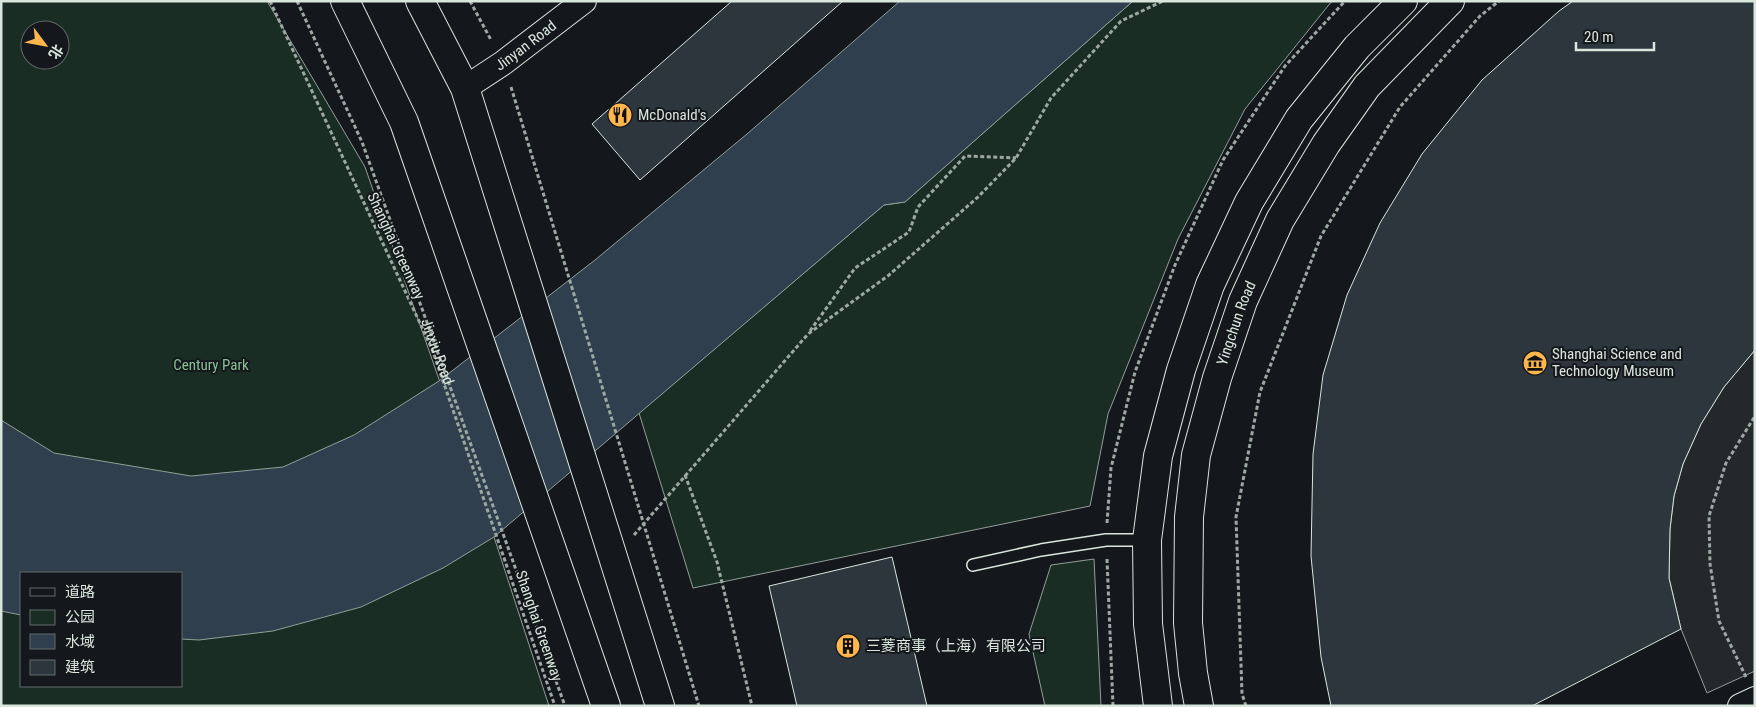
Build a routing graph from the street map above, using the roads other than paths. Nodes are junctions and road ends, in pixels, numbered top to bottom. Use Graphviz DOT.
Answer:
graph roads {
  1 [pos="345,1"];
  2 [pos="420,1"];
  3 [pos="584,1"];
  4 [pos="1403,1"];
  5 [pos="1450,1"];
  6 [pos="465,88"];
  7 [pos="1147,540"];
  8 [pos="973,565"];
  9 [pos="1752,690"];
  10 [pos="606,706"];
  11 [pos="660,706"];
  12 [pos="1158,706"];
  13 [pos="1199,706"];
  14 [pos="1740,706"];
  1 -- 10 [label="street"];
  2 -- 6 [label="street"];
  3 -- 6 [label="street, Jinyan Road"];
  4 -- 7 [label="street"];
  5 -- 13 [label="street, Yingchun Road"];
  6 -- 11 [label="street"];
  7 -- 8 [label="lane"];
  7 -- 12 [label="street"];
  9 -- 14 [label="street"];
}
